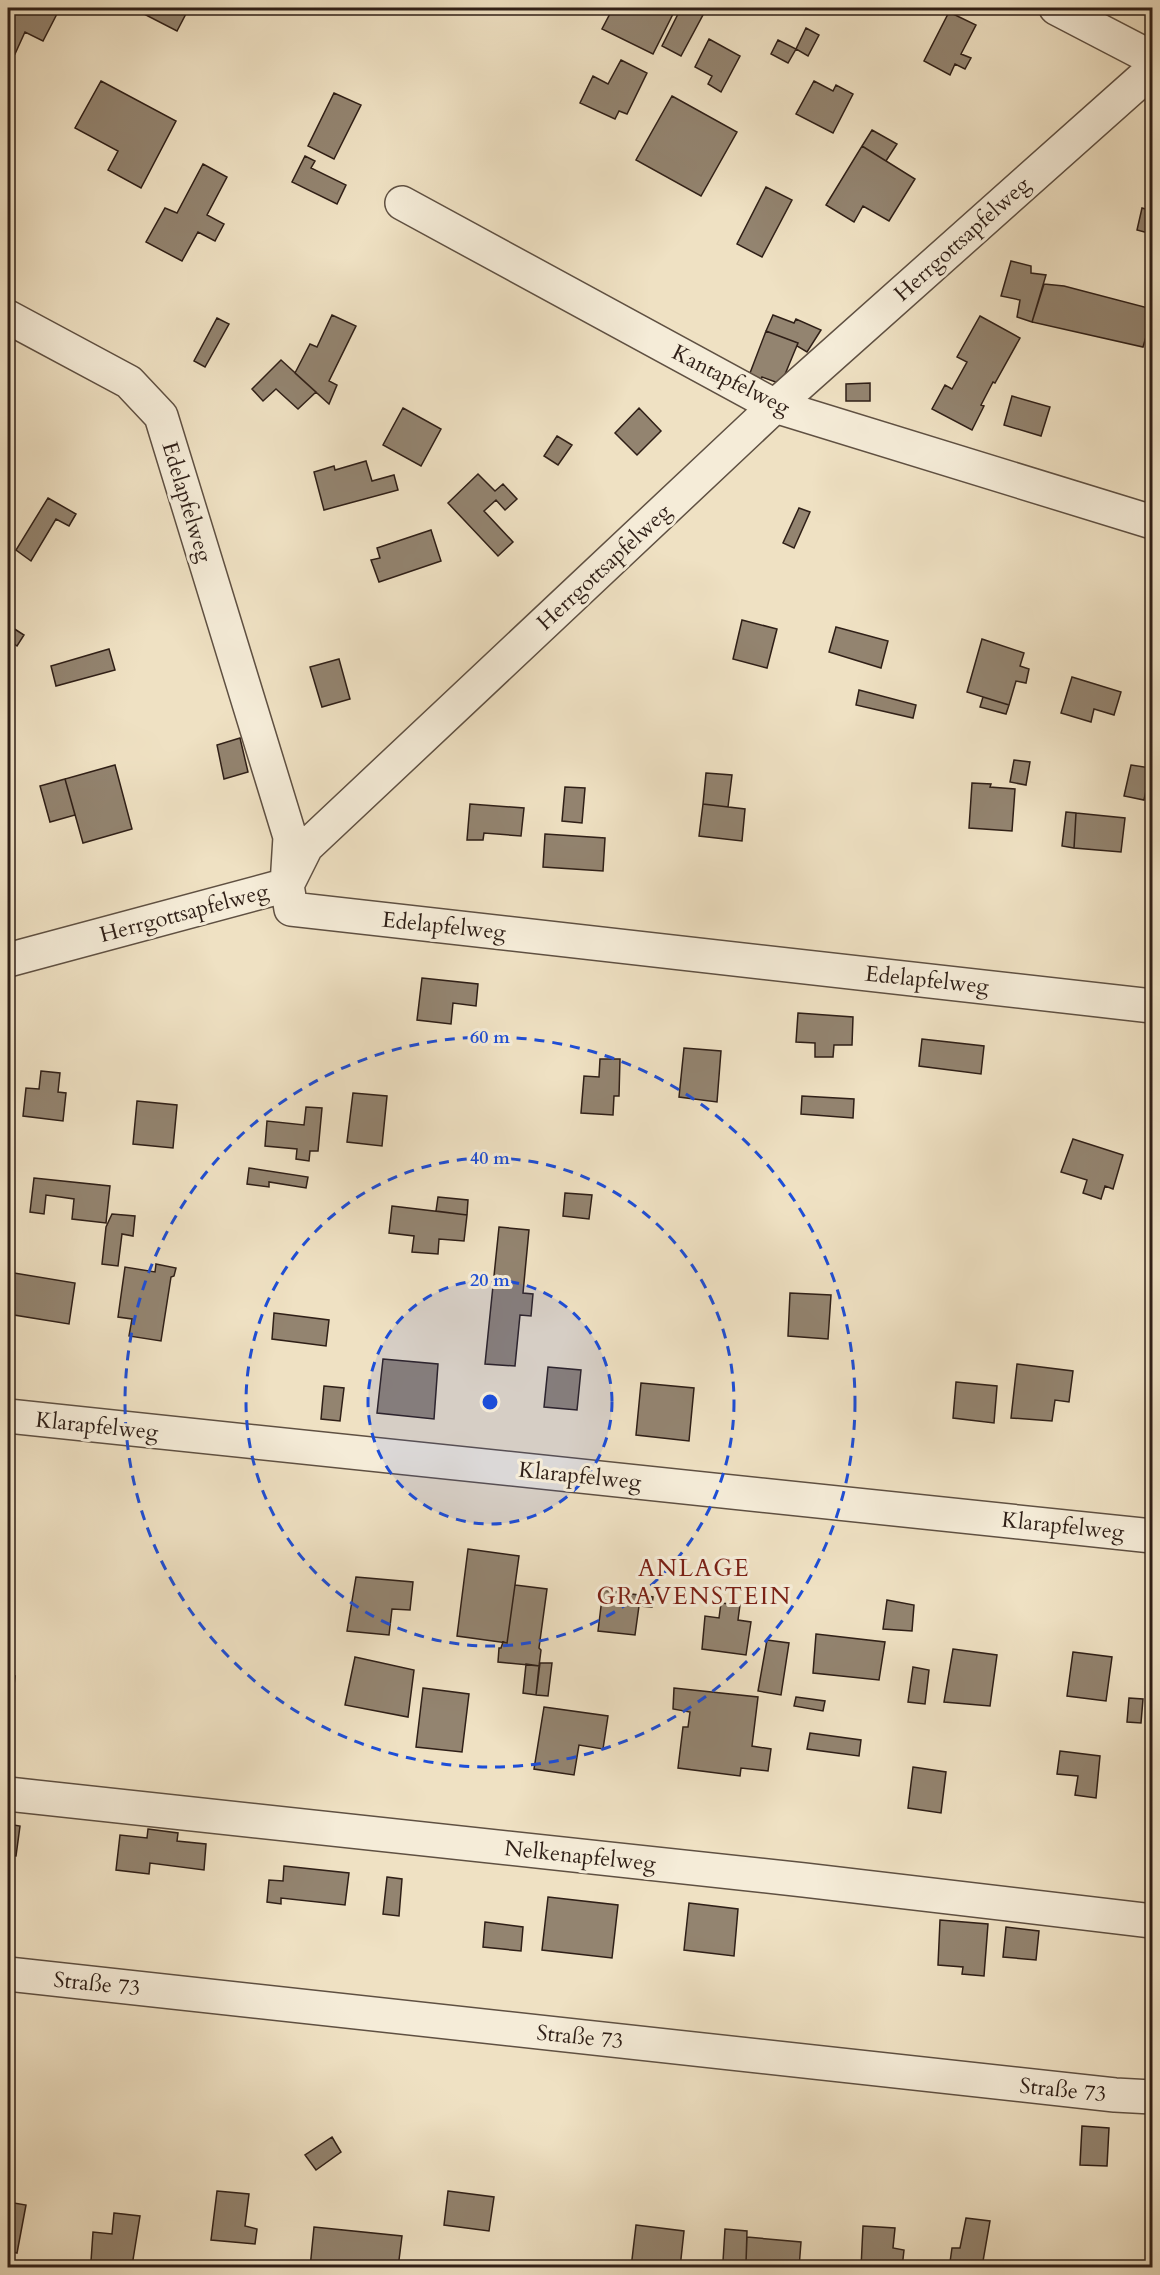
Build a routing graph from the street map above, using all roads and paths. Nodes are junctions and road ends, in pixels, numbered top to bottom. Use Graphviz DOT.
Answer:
graph roads {
  1 [pos="1056,8"];
  2 [pos="1152,58"];
  3 [pos="1152,70"];
  4 [pos="402,203"];
  5 [pos="8,317"];
  6 [pos="775,406"];
  7 [pos="1152,522"];
  8 [pos="287,885"];
  9 [pos="8,960"];
  10 [pos="1152,1006"];
  11 [pos="8,1416"];
  12 [pos="1152,1536"];
  13 [pos="8,1794"];
  14 [pos="1152,1921"];
  15 [pos="8,1974"];
  16 [pos="1152,2097"];
  1 -- 2 [label="street"];
  3 -- 6 [label="street, Herrgottsapfelweg"];
  4 -- 6 [label="street, Kantapfelweg"];
  5 -- 8 [label="street, Edelapfelweg"];
  6 -- 7 [label="street, Kantapfelweg"];
  6 -- 8 [label="street, Herrgottsapfelweg"];
  8 -- 9 [label="street, Herrgottsapfelweg"];
  8 -- 10 [label="street, Edelapfelweg"];
  11 -- 12 [label="street, Klarapfelweg"];
  13 -- 14 [label="street, Nelkenapfelweg"];
  15 -- 16 [label="street, Straße 73"];
}
